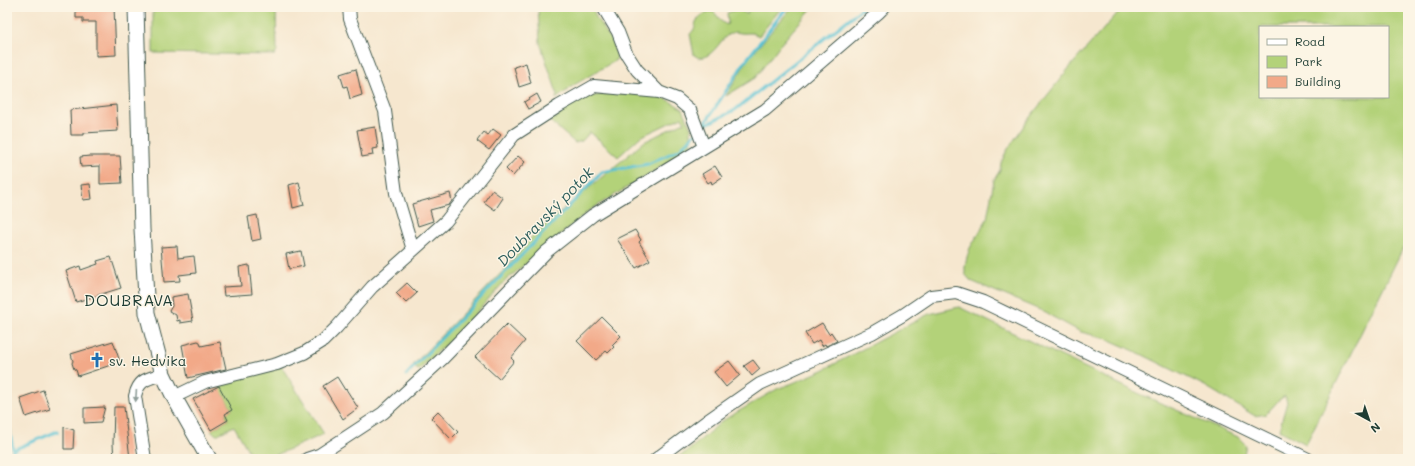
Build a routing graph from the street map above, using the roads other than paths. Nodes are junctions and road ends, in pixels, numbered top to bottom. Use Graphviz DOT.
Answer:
graph roads {
  1 [pos="136,7"];
  2 [pos="349,7"];
  3 [pos="603,7"];
  4 [pos="884,7"];
  5 [pos="659,92"];
  6 [pos="704,147"];
  7 [pos="413,250"];
  8 [pos="163,374"];
  9 [pos="174,397"];
  10 [pos="321,457"];
  11 [pos="145,459"];
  12 [pos="209,459"];
  13 [pos="307,459"];
  14 [pos="656,459"];
  15 [pos="1308,459"];
  1 -- 8 [label="street"];
  2 -- 7 [label="street"];
  3 -- 5 [label="street"];
  4 -- 6 [label="street"];
  5 -- 6 [label="street"];
  5 -- 7 [label="street"];
  6 -- 10 [label="street"];
  7 -- 9 [label="street"];
  8 -- 9 [label="street"];
  8 -- 11 [label="street, one-way"];
  9 -- 12 [label="street"];
  10 -- 13 [label="street"];
  14 -- 15 [label="street"];
}
